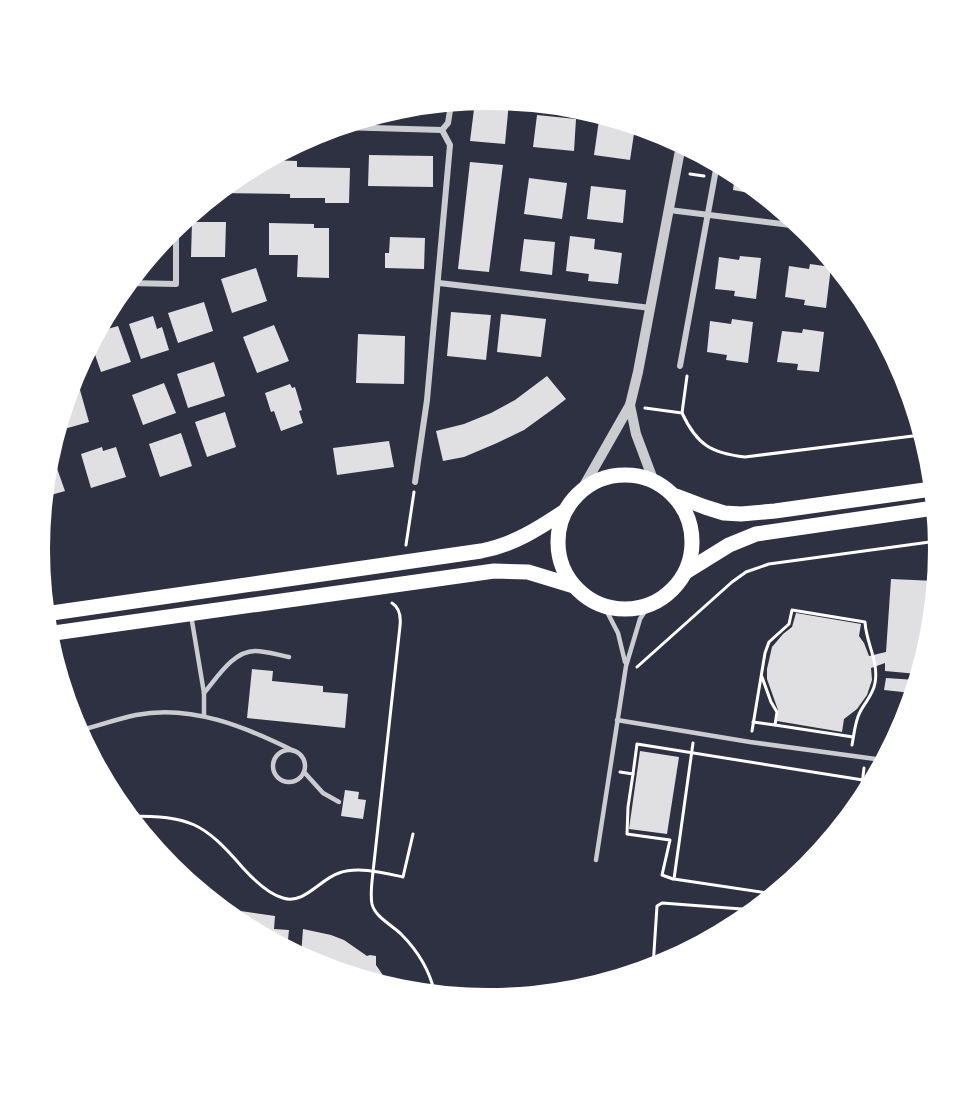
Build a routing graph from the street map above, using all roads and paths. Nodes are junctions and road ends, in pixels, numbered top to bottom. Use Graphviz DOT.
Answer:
graph roads {
  1 [pos="450,112"];
  2 [pos="366,128"];
  3 [pos="442,130"];
  4 [pos="679,154"];
  5 [pos="688,173"];
  6 [pos="715,173"];
  7 [pos="708,177"];
  8 [pos="669,210"];
  9 [pos="707,215"];
  10 [pos="782,223"];
  11 [pos="176,241"];
  12 [pos="139,283"];
  13 [pos="439,283"];
  14 [pos="651,308"];
  15 [pos="680,366"];
  16 [pos="630,405"];
  17 [pos="682,413"];
  18 [pos="913,436"];
  19 [pos="415,482"];
  20 [pos="654,482"];
  21 [pos="924,490"];
  22 [pos="581,491"];
  23 [pos="672,494"];
  24 [pos="926,509"];
  25 [pos="565,511"];
  26 [pos="928,542"];
  27 [pos="406,548"];
  28 [pos="687,571"];
  29 [pos="573,586"];
  30 [pos="649,605"];
  31 [pos="604,606"];
  32 [pos="397,607"];
  33 [pos="54,613"];
  34 [pos="190,613"];
  35 [pos="58,632"];
  36 [pos="289,657"];
  37 [pos="626,666"];
  38 [pos="761,676"];
  39 [pos="624,678"];
  40 [pos="204,693"];
  41 [pos="204,716"];
  42 [pos="617,720"];
  43 [pos="753,722"];
  44 [pos="775,724"];
  45 [pos="88,728"];
  46 [pos="695,732"];
  47 [pos="853,737"];
  48 [pos="750,742"];
  49 [pos="276,743"];
  50 [pos="294,751"];
  51 [pos="692,752"];
  52 [pos="279,753"];
  53 [pos="851,755"];
  54 [pos="866,758"];
  55 [pos="874,759"];
  56 [pos="610,770"];
  57 [pos="304,772"];
  58 [pos="633,774"];
  59 [pos="863,778"];
  60 [pos="863,780"];
  61 [pos="339,802"];
  62 [pos="140,816"];
  63 [pos="413,834"];
  64 [pos="596,860"];
  65 [pos="373,872"];
  66 [pos="674,879"];
  67 [pos="763,892"];
  68 [pos="742,908"];
  69 [pos="654,956"];
  70 [pos="433,985"];
  1 -- 3 [label="street"];
  2 -- 3 [label="street"];
  3 -- 13 [label="street"];
  4 -- 8 [label="street"];
  5 -- 7 [label="path"];
  6 -- 9 [label="street"];
  8 -- 9 [label="street"];
  8 -- 14 [label="street"];
  9 -- 10 [label="street"];
  9 -- 15 [label="street"];
  11 -- 12 [label="street"];
  13 -- 14 [label="street"];
  13 -- 19 [label="street"];
  14 -- 16 [label="street"];
  15 -- 17 [label="path"];
  16 -- 17 [label="path"];
  16 -- 20 [label="street"];
  16 -- 22 [label="street"];
  17 -- 18 [label="path"];
  19 -- 27 [label="path"];
  20 -- 22 [label="main road"];
  20 -- 23 [label="main road"];
  21 -- 23 [label="main road"];
  22 -- 25 [label="main road"];
  23 -- 28 [label="main road"];
  24 -- 28 [label="main road"];
  25 -- 29 [label="main road"];
  25 -- 33 [label="main road"];
  26 -- 39 [label="path"];
  28 -- 30 [label="main road"];
  29 -- 31 [label="main road"];
  29 -- 34 [label="main road"];
  30 -- 31 [label="main road"];
  30 -- 37 [label="lane"];
  31 -- 37 [label="lane"];
  32 -- 65 [label="path"];
  34 -- 35 [label="main road"];
  34 -- 40 [label="lane"];
  36 -- 40 [label="lane"];
  37 -- 39 [label="lane"];
  38 -- 43 [label="path"];
  38 -- 44 [label="path"];
  38 -- 47 [label="path"];
  39 -- 42 [label="lane"];
  40 -- 41 [label="lane"];
  41 -- 45 [label="lane"];
  41 -- 49 [label="lane"];
  42 -- 46 [label="lane"];
  42 -- 56 [label="lane"];
  43 -- 44 [label="path"];
  43 -- 48 [label="path"];
  44 -- 47 [label="path"];
  46 -- 48 [label="lane"];
  46 -- 51 [label="path"];
  47 -- 53 [label="path"];
  48 -- 53 [label="lane"];
  49 -- 50 [label="lane"];
  49 -- 52 [label="lane"];
  50 -- 52 [label="lane"];
  50 -- 57 [label="lane"];
  51 -- 58 [label="path"];
  51 -- 60 [label="path"];
  51 -- 66 [label="path"];
  52 -- 57 [label="lane"];
  53 -- 54 [label="lane"];
  54 -- 55 [label="lane"];
  54 -- 59 [label="path"];
  56 -- 58 [label="path"];
  56 -- 64 [label="lane"];
  57 -- 61 [label="lane"];
  58 -- 66 [label="path"];
  62 -- 65 [label="path"];
  63 -- 65 [label="path"];
  65 -- 70 [label="path"];
  66 -- 67 [label="path"];
  68 -- 69 [label="path"];
}
